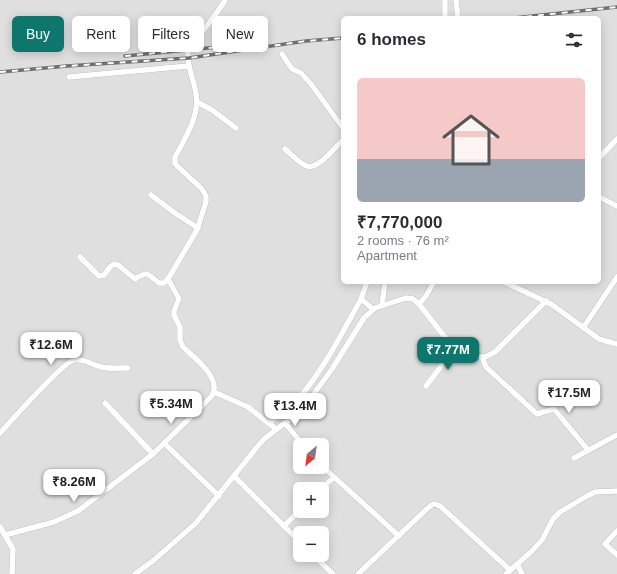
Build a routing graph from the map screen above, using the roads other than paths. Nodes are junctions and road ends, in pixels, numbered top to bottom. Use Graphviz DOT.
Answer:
graph roads {
  1 [pos="225,0"];
  2 [pos="445,0"];
  3 [pos="456,0"];
  4 [pos="445,16"];
  5 [pos="458,16"];
  6 [pos="282,54"];
  7 [pos="188,66"];
  8 [pos="69,77"];
  9 [pos="197,102"];
  10 [pos="341,125"];
  11 [pos="236,128"];
  12 [pos="617,139"];
  13 [pos="341,142"];
  14 [pos="285,149"];
  15 [pos="601,156"];
  16 [pos="151,195"];
  17 [pos="601,198"];
  18 [pos="617,206"];
  19 [pos="198,228"];
  20 [pos="80,256"];
  21 [pos="617,277"];
  22 [pos="168,279"];
  23 [pos="368,284"];
  24 [pos="384,284"];
  25 [pos="433,284"];
  26 [pos="508,284"];
  27 [pos="546,301"];
  28 [pos="364,302"];
  29 [pos="419,304"];
  30 [pos="382,305"];
  31 [pos="373,309"];
  32 [pos="583,328"];
  33 [pos="617,344"];
  34 [pos="457,345"];
  35 [pos="482,357"];
  36 [pos="128,368"];
  37 [pos="426,386"];
  38 [pos="214,392"];
  39 [pos="104,402"];
  40 [pos="269,423"];
  41 [pos="285,423"];
  42 [pos="276,429"];
  43 [pos="0,433"];
  44 [pos="617,435"];
  45 [pos="297,438"];
  46 [pos="164,443"];
  47 [pos="588,450"];
  48 [pos="153,454"];
  49 [pos="574,458"];
  50 [pos="329,472"];
  51 [pos="234,476"];
  52 [pos="334,477"];
  53 [pos="329,482"];
  54 [pos="617,491"];
  55 [pos="218,496"];
  56 [pos="293,517"];
  57 [pos="284,526"];
  58 [pos="0,528"];
  59 [pos="617,532"];
  60 [pos="5,535"];
  61 [pos="293,535"];
  62 [pos="399,536"];
  63 [pos="617,555"];
  64 [pos="320,562"];
  65 [pos="517,564"];
  66 [pos="508,572"];
  67 [pos="12,574"];
  68 [pos="135,574"];
  69 [pos="333,574"];
  70 [pos="359,574"];
  71 [pos="522,574"];
  1 -- 7 [label="street"];
  2 -- 4 [label="street"];
  3 -- 5 [label="street"];
  6 -- 10 [label="street"];
  7 -- 8 [label="street"];
  7 -- 9 [label="street"];
  9 -- 11 [label="street"];
  9 -- 19 [label="street"];
  12 -- 15 [label="street"];
  13 -- 14 [label="street"];
  16 -- 19 [label="street"];
  17 -- 18 [label="street"];
  19 -- 22 [label="street"];
  20 -- 22 [label="street"];
  21 -- 32 [label="street"];
  22 -- 38 [label="street"];
  23 -- 28 [label="street"];
  24 -- 30 [label="street"];
  25 -- 29 [label="street"];
  26 -- 27 [label="street"];
  27 -- 32 [label="street"];
  27 -- 35 [label="street"];
  28 -- 31 [label="street"];
  28 -- 40 [label="street"];
  29 -- 30 [label="street"];
  29 -- 34 [label="street"];
  30 -- 31 [label="street"];
  31 -- 41 [label="street"];
  32 -- 33 [label="street"];
  34 -- 35 [label="street"];
  34 -- 37 [label="street"];
  35 -- 47 [label="street"];
  36 -- 43 [label="street"];
  38 -- 40 [label="street"];
  38 -- 46 [label="street"];
  39 -- 48 [label="street"];
  40 -- 42 [label="street"];
  41 -- 42 [label="street"];
  41 -- 45 [label="street"];
  42 -- 51 [label="street"];
  44 -- 47 [label="street"];
  46 -- 48 [label="street"];
  46 -- 55 [label="street"];
  47 -- 49 [label="street"];
  48 -- 60 [label="street"];
  50 -- 52 [label="street"];
  51 -- 55 [label="street"];
  51 -- 57 [label="street"];
  52 -- 53 [label="street"];
  52 -- 62 [label="street"];
  54 -- 65 [label="street"];
  55 -- 68 [label="street"];
  56 -- 57 [label="street"];
  57 -- 61 [label="street"];
  58 -- 60 [label="street"];
  59 -- 63 [label="street"];
  60 -- 67 [label="street"];
  62 -- 66 [label="street"];
  62 -- 70 [label="street"];
  64 -- 69 [label="street"];
  65 -- 66 [label="street"];
  65 -- 71 [label="street"];
}
